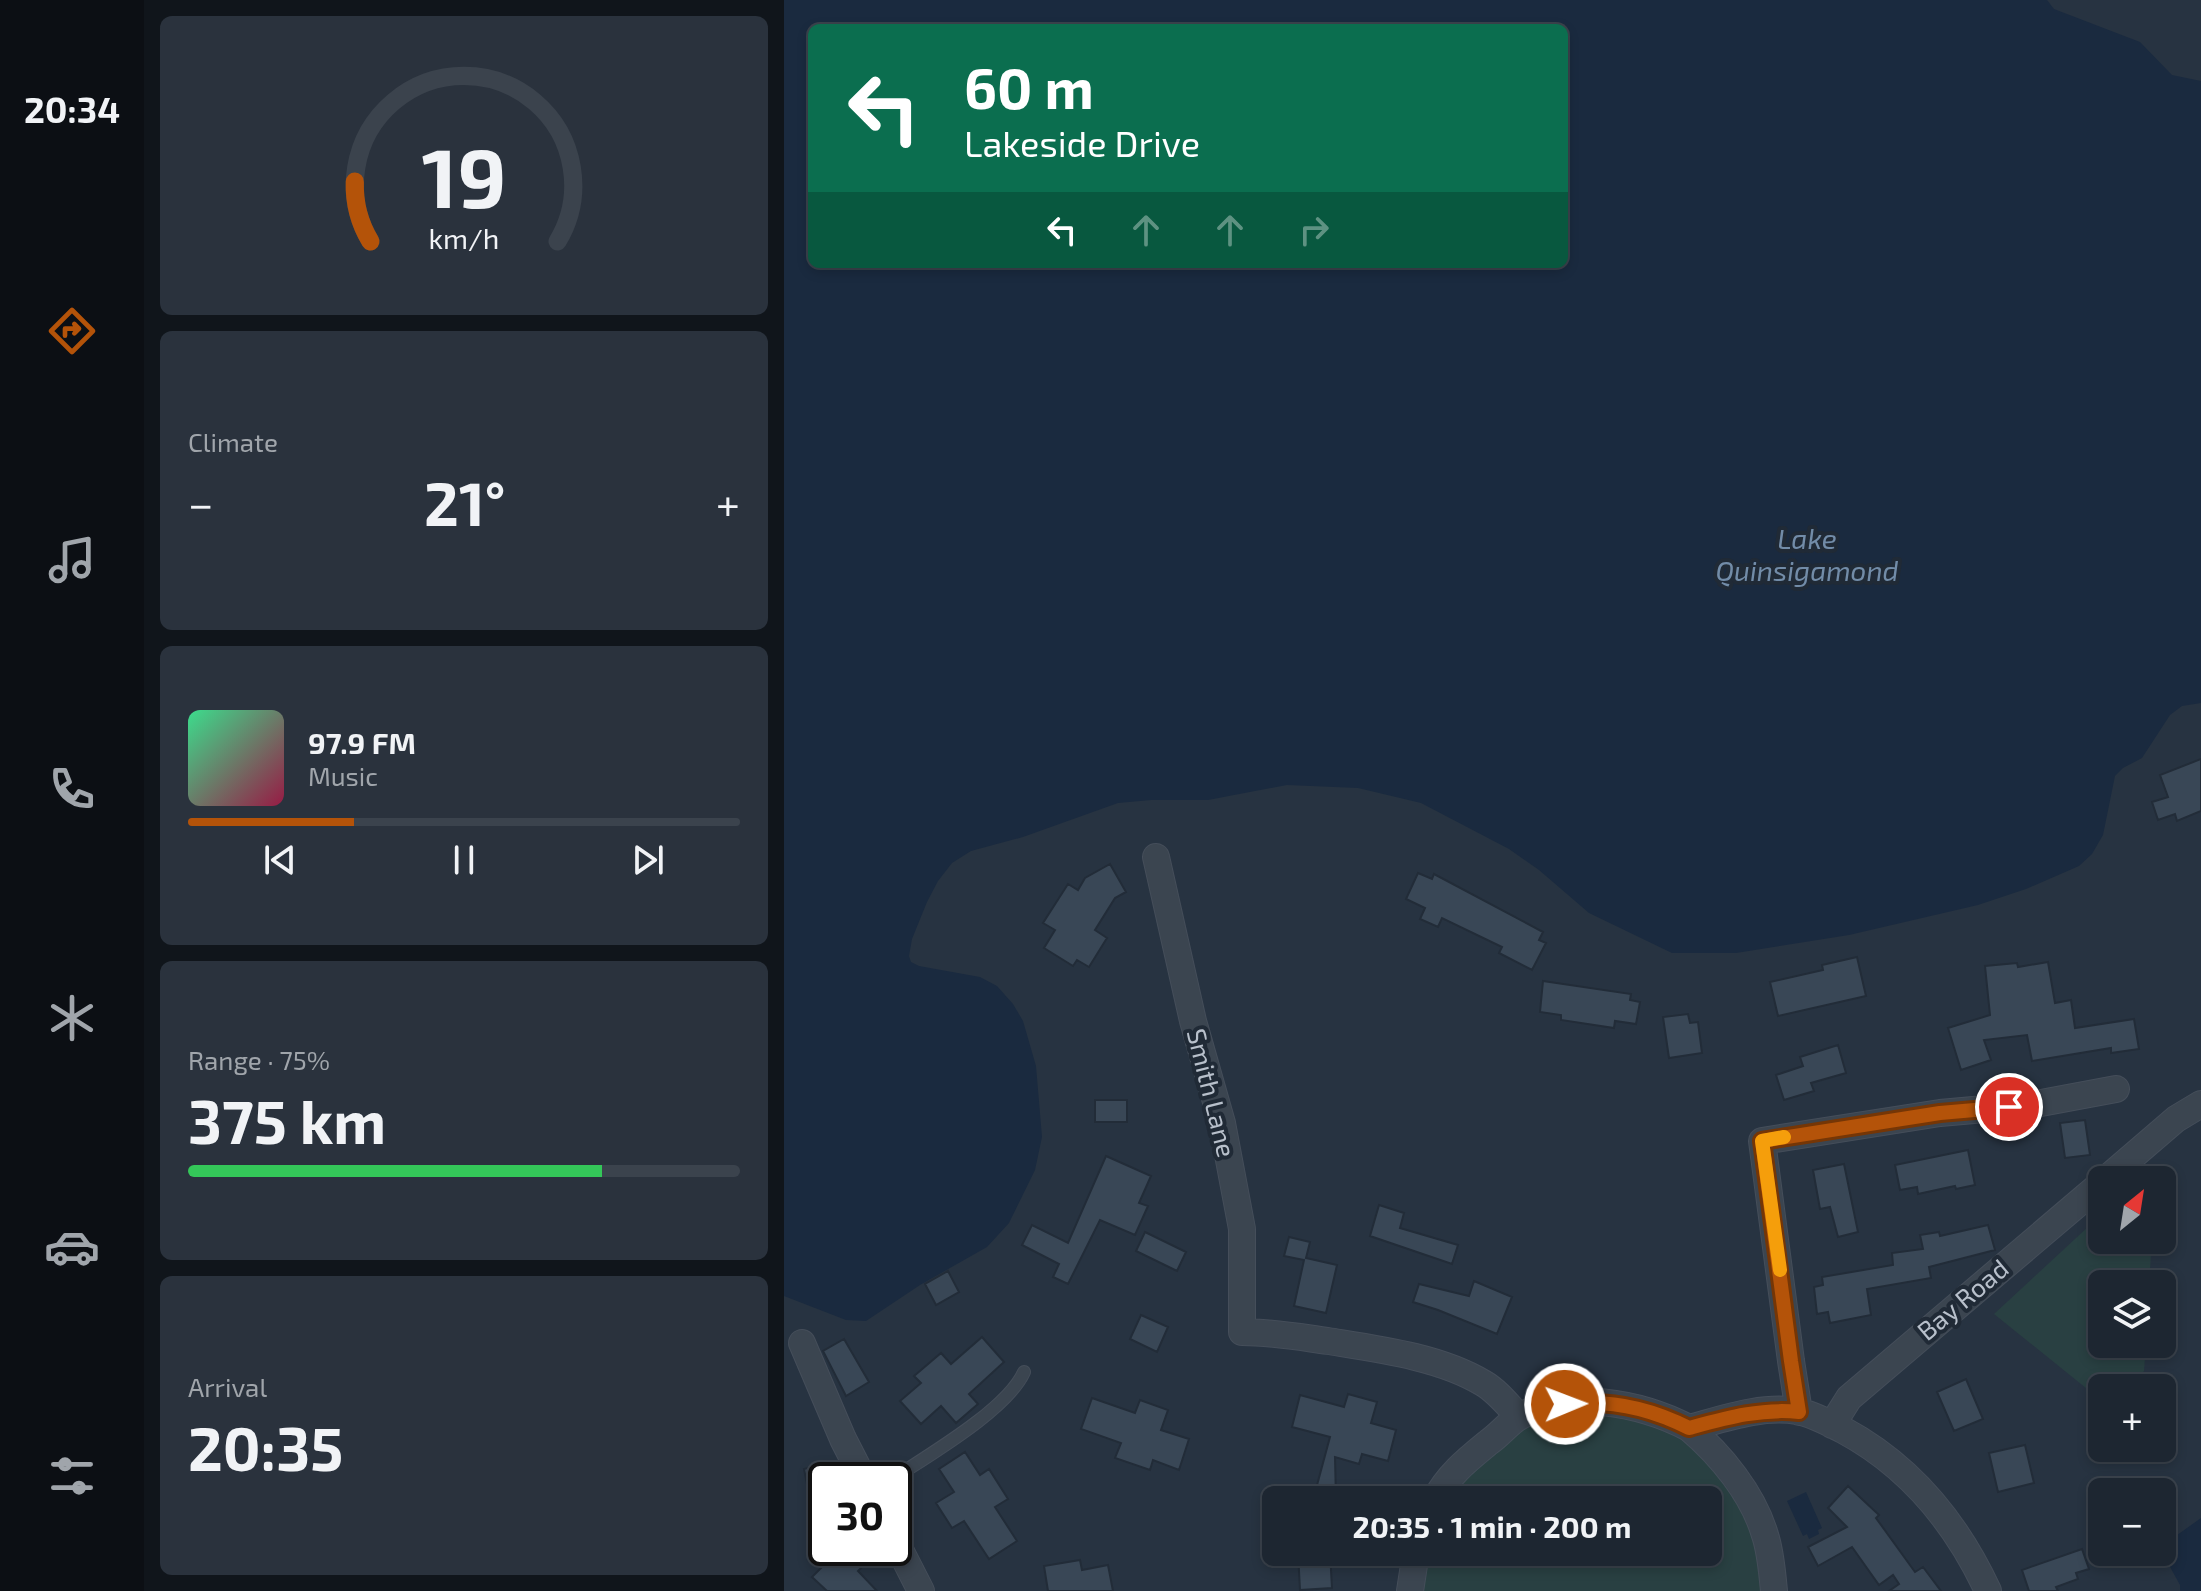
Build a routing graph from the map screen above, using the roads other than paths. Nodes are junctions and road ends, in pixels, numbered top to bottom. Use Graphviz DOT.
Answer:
graph roads {
  1 [pos="1156,857"];
  2 [pos="2116,1089"];
  3 [pos="2201,1104"];
  4 [pos="2121,1166"];
  5 [pos="2088,1195"];
  6 [pos="802,1343"];
  7 [pos="1024,1372"];
  8 [pos="1799,1412"];
  9 [pos="1519,1417"];
  10 [pos="1832,1425"];
  11 [pos="1689,1428"];
  12 [pos="855,1462"];
  13 [pos="912,1466"];
  14 [pos="1444,1486"];
  15 [pos="908,1566"];
  16 [pos="1414,1566"];
  17 [pos="921,1591"];
  18 [pos="1410,1591"];
  19 [pos="1774,1591"];
  20 [pos="1988,1591"];
  1 -- 9 [label="street, Smith Lane"];
  2 -- 8 [label="street"];
  3 -- 4 [label="street, Bay Road"];
  5 -- 10 [label="street, Bay Road"];
  6 -- 12 [label="street"];
  7 -- 13 [label="lane"];
  8 -- 10 [label="street"];
  8 -- 11 [label="street"];
  9 -- 11 [label="street"];
  9 -- 14 [label="street"];
  10 -- 20 [label="street"];
  11 -- 19 [label="street"];
  15 -- 17 [label="street"];
  16 -- 18 [label="street"];
}
